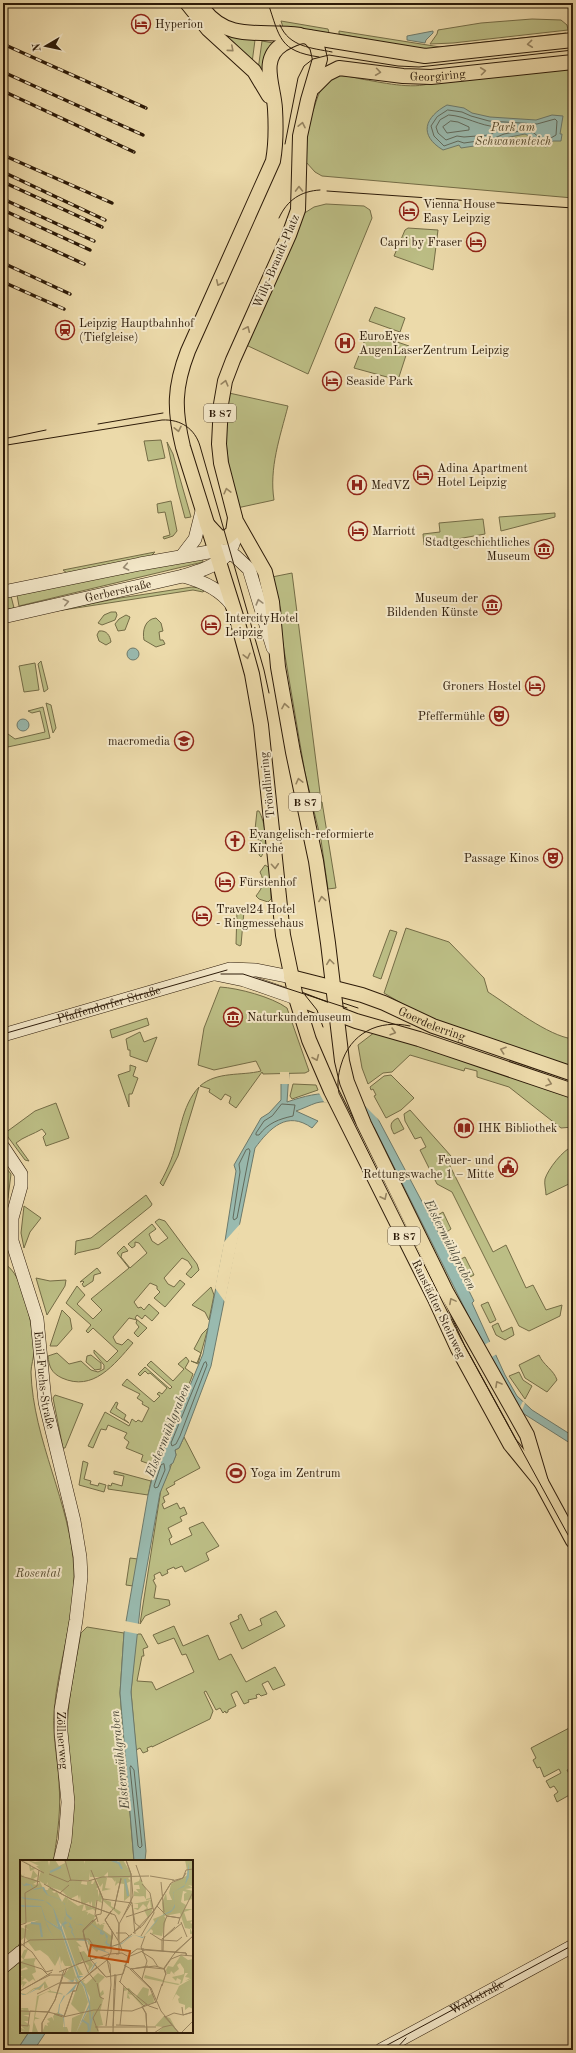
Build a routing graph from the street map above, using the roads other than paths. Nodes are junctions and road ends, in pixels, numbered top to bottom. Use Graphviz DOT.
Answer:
graph roads {
  1 [pos="187,3"];
  2 [pos="199,3"];
  3 [pos="306,36"];
  4 [pos="573,40"];
  5 [pos="573,62"];
  6 [pos="311,91"];
  7 [pos="275,117"];
  8 [pos="204,516"];
  9 [pos="236,520"];
  10 [pos="228,554"];
  11 [pos="182,556"];
  12 [pos="183,576"];
  13 [pos="3,592"];
  14 [pos="232,605"];
  15 [pos="3,616"];
  16 [pos="278,666"];
  17 [pos="215,974"];
  18 [pos="291,977"];
  19 [pos="333,987"];
  20 [pos="296,998"];
  21 [pos="337,1014"];
  22 [pos="3,1035"];
  23 [pos="573,1074"];
  24 [pos="573,1091"];
  25 [pos="3,1147"];
  26 [pos="529,1459"];
  27 [pos="573,1541"];
  28 [pos="76,1620"];
  29 [pos="60,1860"];
  30 [pos="573,1946"];
  31 [pos="20,1953"];
  32 [pos="3,1967"];
  33 [pos="381,2050"];
  1 -- 7 [label="main road, B 87, one-way"];
  2 -- 3 [label="main road, Georgiring"];
  4 -- 3 [label="main road, Georgiring, one-way"];
  3 -- 6 [label="main road, Willy-Brandt-Platz / B 87"];
  3 -- 7 [label="main road"];
  6 -- 5 [label="main road, Georgiring, one-way"];
  9 -- 6 [label="main road, Willy-Brandt-Platz / B 87, one-way"];
  7 -- 8 [label="main road, B 87, one-way"];
  8 -- 9 [label="main road"];
  8 -- 10 [label="main road, B 87"];
  8 -- 11 [label="main road"];
  9 -- 10 [label="main road, Willy-Brandt-Platz"];
  9 -- 16 [label="main road, B 87"];
  10 -- 11 [label="main road, Gerberstraße"];
  10 -- 12 [label="main road, Gerberstraße"];
  10 -- 14 [label="main road, Tröndlinring / B 87"];
  16 -- 10 [label="main road, one-way"];
  11 -- 13 [label="main road, Gerberstraße, one-way"];
  12 -- 14 [label="main road"];
  15 -- 12 [label="main road, Gerberstraße, one-way"];
  14 -- 18 [label="main road, Tröndlinring / B 87, one-way"];
  19 -- 16 [label="main road, B 87, one-way"];
  17 -- 18 [label="main road, Pfaffendorfer Straße"];
  17 -- 20 [label="main road, Pfaffendorfer Straße"];
  17 -- 22 [label="main road, Pfaffendorfer Straße"];
  18 -- 19 [label="main road, Goerdelerring"];
  18 -- 20 [label="main road, Tröndlinring / B 87"];
  19 -- 21 [label="main road, B 87"];
  23 -- 19 [label="main road, Goerdelerring, one-way"];
  20 -- 21 [label="main road, Goerdelerring"];
  20 -- 26 [label="main road, Ranstädter Steinweg / B 87, one-way"];
  21 -- 24 [label="main road, Goerdelerring, one-way"];
  26 -- 21 [label="main road, Ranstädter Steinweg / B 87, one-way"];
  25 -- 28 [label="main road, Emil-Fuchs-Straße"];
  26 -- 27 [label="main road, B 87"];
  28 -- 29 [label="main road, Zöllnerweg"];
  30 -- 33 [label="main road, Waldstraße"];
  31 -- 32 [label="main road"];
}
